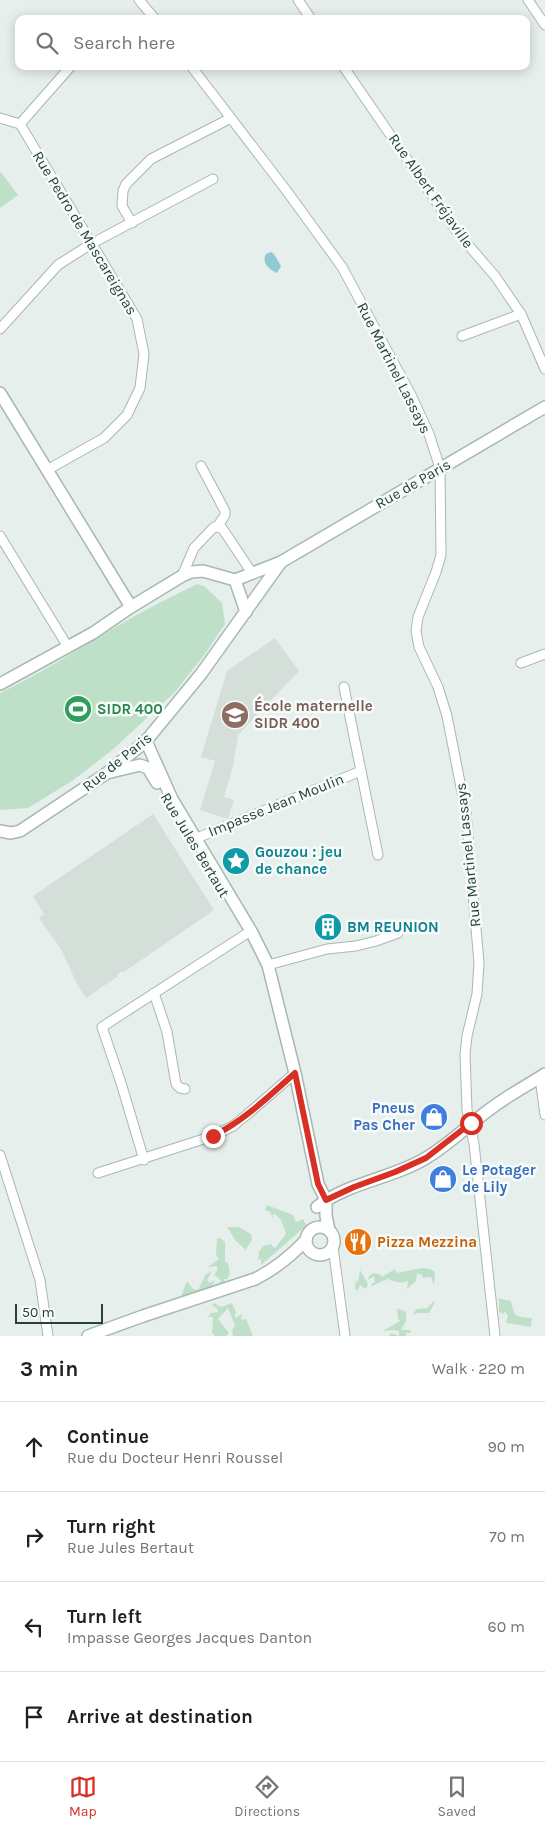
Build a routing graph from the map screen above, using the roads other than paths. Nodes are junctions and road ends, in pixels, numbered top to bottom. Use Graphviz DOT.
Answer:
graph roads {
  1 [pos="139,0"];
  2 [pos="298,0"];
  3 [pos="528,0"];
  4 [pos="152,15"];
  5 [pos="308,15"];
  6 [pos="545,24"];
  7 [pos="67,70"];
  8 [pos="194,70"];
  9 [pos="347,70"];
  10 [pos="0,118"];
  11 [pos="231,118"];
  12 [pos="20,124"];
  13 [pos="214,179"];
  14 [pos="132,222"];
  15 [pos="91,244"];
  16 [pos="521,314"];
  17 [pos="0,329"];
  18 [pos="462,336"];
  19 [pos="545,369"];
  20 [pos="0,393"];
  21 [pos="545,407"];
  22 [pos="201,466"];
  23 [pos="440,468"];
  24 [pos="47,470"];
  25 [pos="217,526"];
  26 [pos="0,536"];
  27 [pos="281,562"];
  28 [pos="252,574"];
  29 [pos="182,576"];
  30 [pos="235,580"];
  31 [pos="131,607"];
  32 [pos="246,612"];
  33 [pos="68,646"];
  34 [pos="545,654"];
  35 [pos="522,664"];
  36 [pos="0,684"];
  37 [pos="344,687"];
  38 [pos="146,741"];
  39 [pos="361,771"];
  40 [pos="107,773"];
  41 [pos="0,831"];
  42 [pos="194,839"];
  43 [pos="378,855"];
  44 [pos="250,932"];
  45 [pos="398,933"];
  46 [pos="266,961"];
  47 [pos="154,993"];
  48 [pos="295,1073"];
  49 [pos="542,1076"];
  50 [pos="185,1089"];
  51 [pos="545,1115"];
  52 [pos="471,1123"];
  53 [pos="0,1155"];
  54 [pos="144,1160"];
  55 [pos="98,1173"];
  56 [pos="322,1203"];
  57 [pos="313,1228"];
  58 [pos="329,1230"];
  59 [pos="308,1245"];
  60 [pos="333,1248"];
  61 [pos="48,1336"];
  62 [pos="88,1336"];
  63 [pos="345,1336"];
  64 [pos="495,1336"];
  1 -- 4 [label="street"];
  2 -- 5 [label="street"];
  3 -- 6 [label="street"];
  7 -- 12 [label="street"];
  8 -- 11 [label="street, Rue Martinel Lassays"];
  9 -- 16 [label="street, Rue Albert Fréjaville"];
  10 -- 12 [label="street"];
  11 -- 14 [label="street"];
  11 -- 23 [label="street, Rue Martinel Lassays"];
  12 -- 15 [label="street, Rue Pedro de Mascareignas"];
  13 -- 14 [label="street"];
  14 -- 15 [label="street"];
  15 -- 17 [label="street"];
  15 -- 24 [label="street, Rue Pedro de Mascareignas"];
  16 -- 18 [label="street"];
  16 -- 19 [label="street, Rue Albert Fréjaville"];
  20 -- 24 [label="street"];
  21 -- 23 [label="street, Rue de Paris"];
  22 -- 25 [label="street"];
  23 -- 27 [label="street, Rue de Paris"];
  23 -- 52 [label="street, Rue Martinel Lassays"];
  24 -- 31 [label="street"];
  25 -- 28 [label="street"];
  25 -- 29 [label="street"];
  26 -- 33 [label="street"];
  27 -- 28 [label="street, Rue de Paris"];
  27 -- 32 [label="street, Rue de Paris"];
  28 -- 30 [label="street, Rue de Paris"];
  29 -- 30 [label="street"];
  29 -- 31 [label="street"];
  30 -- 32 [label="street"];
  31 -- 33 [label="street"];
  32 -- 38 [label="street, Rue de Paris"];
  33 -- 36 [label="street"];
  34 -- 35 [label="street"];
  37 -- 39 [label="street, Impasse Jean Moulin"];
  38 -- 40 [label="street, Rue de Paris"];
  38 -- 42 [label="street, Rue Jules Bertaut"];
  39 -- 42 [label="street, Impasse Jean Moulin"];
  39 -- 43 [label="street, Impasse Jean Moulin"];
  40 -- 41 [label="street, Rue de Paris"];
  40 -- 42 [label="street, Rue Jules Bertaut"];
  42 -- 44 [label="street, Rue Jules Bertaut"];
  44 -- 46 [label="street, Rue Jules Bertaut"];
  44 -- 47 [label="street"];
  45 -- 46 [label="street"];
  46 -- 48 [label="street, Rue Jules Bertaut"];
  47 -- 50 [label="street"];
  47 -- 54 [label="street"];
  48 -- 54 [label="street"];
  48 -- 56 [label="street, Rue Jules Bertaut"];
  49 -- 51 [label="street"];
  49 -- 52 [label="street"];
  52 -- 56 [label="street"];
  52 -- 64 [label="street, Rue Martinel Lassays"];
  53 -- 61 [label="street"];
  54 -- 55 [label="street"];
  56 -- 57 [label="street"];
  56 -- 58 [label="street, Rue Jules Bertaut"];
  57 -- 58 [label="street"];
  57 -- 59 [label="street"];
  58 -- 60 [label="street"];
  59 -- 60 [label="street"];
  59 -- 62 [label="street"];
  60 -- 63 [label="street"];
}
